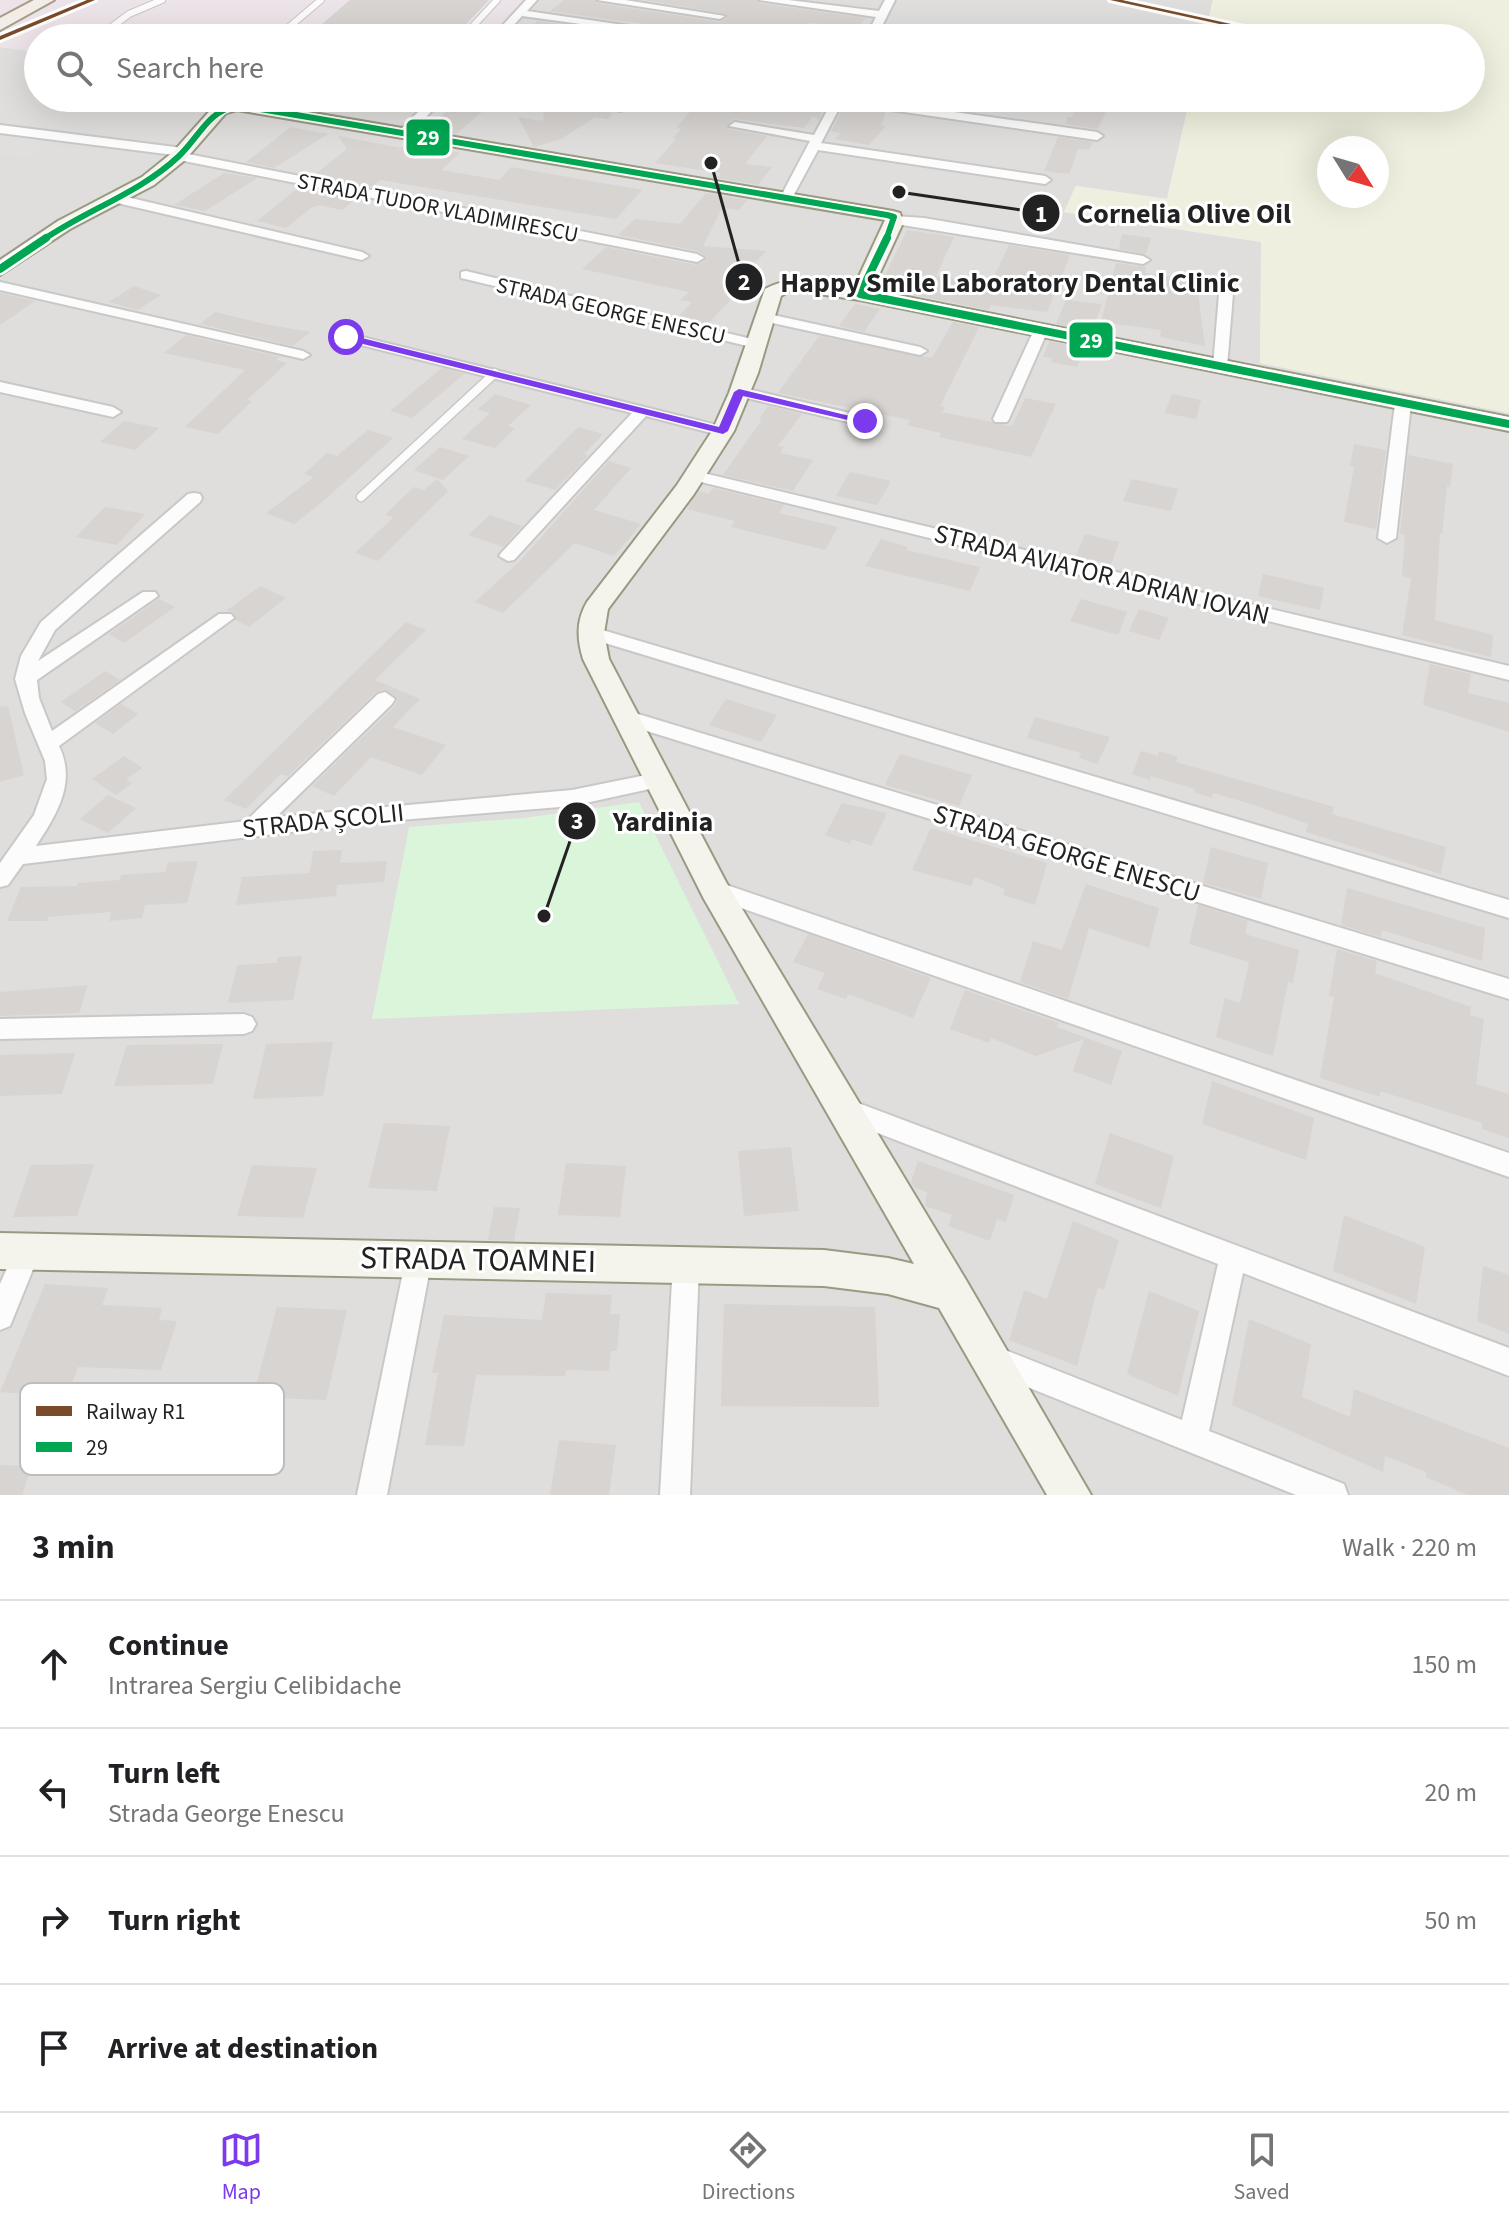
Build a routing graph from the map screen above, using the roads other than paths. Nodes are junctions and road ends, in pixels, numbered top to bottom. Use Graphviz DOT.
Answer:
graph roads {
  1 [pos="28,0"];
  2 [pos="46,0"];
  3 [pos="162,0"];
  4 [pos="321,0"];
  5 [pos="497,0"];
  6 [pos="532,0"];
  7 [pos="602,0"];
  8 [pos="764,0"];
  9 [pos="890,0"];
  10 [pos="520,13"];
  11 [pos="0,15"];
  12 [pos="882,15"];
  13 [pos="720,16"];
  14 [pos="116,24"];
  15 [pos="293,24"];
  16 [pos="475,24"];
  17 [pos="509,24"];
  18 [pos="603,24"];
  19 [pos="877,24"];
  20 [pos="0,25"];
  21 [pos="217,112"];
  22 [pos="283,112"];
  23 [pos="424,112"];
  24 [pos="832,112"];
  25 [pos="919,112"];
  26 [pos="735,126"];
  27 [pos="0,129"];
  28 [pos="403,134"];
  29 [pos="1097,136"];
  30 [pos="817,142"];
  31 [pos="181,154"];
  32 [pos="1045,180"];
  33 [pos="786,198"];
  34 [pos="118,199"];
  35 [pos="895,220"];
  36 [pos="362,256"];
  37 [pos="697,258"];
  38 [pos="1143,260"];
  39 [pos="0,269"];
  40 [pos="466,275"];
  41 [pos="0,286"];
  42 [pos="860,294"];
  43 [pos="1226,294"];
  44 [pos="760,330"];
  45 [pos="1041,330"];
  46 [pos="346,337"];
  47 [pos="920,351"];
  48 [pos="303,355"];
  49 [pos="1220,367"];
  50 [pos="495,373"];
  51 [pos="0,387"];
  52 [pos="739,392"];
  53 [pos="1403,404"];
  54 [pos="642,411"];
  55 [pos="113,412"];
  56 [pos="1001,419"];
  57 [pos="865,421"];
  58 [pos="1509,424"];
  59 [pos="723,431"];
  60 [pos="695,476"];
  61 [pos="361,497"];
  62 [pos="194,498"];
  63 [pos="1387,538"];
  64 [pos="508,556"];
  65 [pos="149,596"];
  66 [pos="225,618"];
  67 [pos="589,632"];
  68 [pos="1509,673"];
  69 [pos="25,679"];
  70 [pos="385,699"];
  71 [pos="625,717"];
  72 [pos="48,744"];
  73 [pos="656,781"];
  74 [pos="253,827"];
  75 [pos="17,857"];
  76 [pos="0,879"];
  77 [pos="715,890"];
  78 [pos="1509,909"];
  79 [pos="1509,989"];
  80 [pos="244,1024"];
  81 [pos="0,1029"];
  82 [pos="845,1109"];
  83 [pos="1509,1165"];
  84 [pos="14,1251"];
  85 [pos="1233,1257"];
  86 [pos="419,1258"];
  87 [pos="686,1264"];
  88 [pos="953,1293"];
  89 [pos="0,1316"];
  90 [pos="993,1359"];
  91 [pos="1509,1362"];
  92 [pos="1193,1438"];
  93 [pos="372,1495"];
  94 [pos="675,1495"];
  95 [pos="1070,1495"];
  96 [pos="1333,1495"];
  1 -- 11 [label="main road"];
  2 -- 20 [label="main road"];
  3 -- 14 [label="lane"];
  4 -- 15 [label="lane"];
  5 -- 16 [label="lane"];
  6 -- 10 [label="street"];
  7 -- 13 [label="street"];
  8 -- 12 [label="street"];
  9 -- 12 [label="street"];
  10 -- 17 [label="street"];
  10 -- 18 [label="street"];
  12 -- 19 [label="street"];
  21 -- 31 [label="street"];
  22 -- 28 [label="street"];
  23 -- 28 [label="street"];
  24 -- 30 [label="street"];
  25 -- 29 [label="street"];
  26 -- 30 [label="street"];
  27 -- 31 [label="street, STRADA TUDOR VLADIMIRESCU"];
  28 -- 33 [label="street"];
  30 -- 32 [label="street"];
  30 -- 33 [label="street"];
  31 -- 34 [label="street"];
  31 -- 37 [label="street, STRADA TUDOR VLADIMIRESCU"];
  33 -- 35 [label="street"];
  34 -- 36 [label="street"];
  34 -- 39 [label="street"];
  35 -- 38 [label="street"];
  35 -- 42 [label="street"];
  40 -- 44 [label="street, STRADA GEORGE ENESCU"];
  41 -- 48 [label="street"];
  42 -- 44 [label="street, STRADA GEORGE ENESCU"];
  42 -- 45 [label="street"];
  43 -- 49 [label="street"];
  44 -- 47 [label="street"];
  44 -- 52 [label="street, STRADA GEORGE ENESCU"];
  45 -- 49 [label="street"];
  45 -- 56 [label="street"];
  46 -- 50 [label="street"];
  49 -- 53 [label="street"];
  50 -- 54 [label="street"];
  50 -- 61 [label="lane"];
  51 -- 55 [label="street"];
  52 -- 57 [label="street"];
  52 -- 59 [label="street, STRADA GEORGE ENESCU"];
  53 -- 58 [label="street"];
  53 -- 63 [label="street"];
  54 -- 59 [label="street"];
  54 -- 64 [label="street"];
  59 -- 60 [label="street, STRADA GEORGE ENESCU"];
  60 -- 67 [label="street, STRADA GEORGE ENESCU"];
  60 -- 68 [label="street, STRADA AVIATOR ADRIAN IOVAN"];
  62 -- 69 [label="street"];
  65 -- 69 [label="street"];
  66 -- 72 [label="street"];
  67 -- 71 [label="street"];
  67 -- 78 [label="street"];
  69 -- 72 [label="street"];
  70 -- 74 [label="street"];
  71 -- 73 [label="street"];
  71 -- 79 [label="street, STRADA GEORGE ENESCU"];
  72 -- 75 [label="street"];
  73 -- 74 [label="street, STRADA ȘCOLII"];
  73 -- 77 [label="street"];
  74 -- 75 [label="street, STRADA ȘCOLII"];
  75 -- 76 [label="street"];
  77 -- 82 [label="street"];
  77 -- 83 [label="street"];
  80 -- 81 [label="street"];
  82 -- 85 [label="street"];
  82 -- 88 [label="street"];
  84 -- 86 [label="street, STRADA TOAMNEI"];
  84 -- 89 [label="street"];
  85 -- 91 [label="street"];
  85 -- 92 [label="street"];
  86 -- 87 [label="street, STRADA TOAMNEI"];
  86 -- 93 [label="street"];
  87 -- 88 [label="street, STRADA TOAMNEI"];
  87 -- 94 [label="street"];
  88 -- 90 [label="street"];
  90 -- 92 [label="street"];
  90 -- 95 [label="street"];
  92 -- 96 [label="street"];
}
